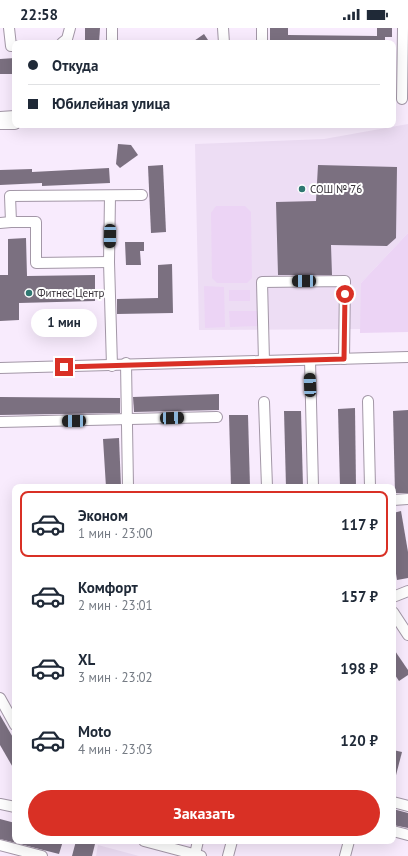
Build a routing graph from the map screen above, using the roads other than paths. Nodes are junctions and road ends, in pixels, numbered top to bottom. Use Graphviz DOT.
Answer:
graph roads {
  1 [pos="10,28"];
  2 [pos="70,28"];
  3 [pos="112,28"];
  4 [pos="224,28"];
  5 [pos="262,28"];
  6 [pos="403,28"];
  7 [pos="66,40"];
  8 [pos="112,40"];
  9 [pos="224,40"];
  10 [pos="262,40"];
  11 [pos="12,46"];
  12 [pos="401,95"];
  13 [pos="12,116"];
  14 [pos="0,117"];
  15 [pos="0,124"];
  16 [pos="12,124"];
  17 [pos="142,195"];
  18 [pos="110,196"];
  19 [pos="10,222"];
  20 [pos="0,223"];
  21 [pos="109,262"];
  22 [pos="408,357"];
  23 [pos="344,359"];
  24 [pos="310,360"];
  25 [pos="264,361"];
  26 [pos="126,364"];
  27 [pos="112,366"];
  28 [pos="0,368"];
  29 [pos="368,400"];
  30 [pos="264,402"];
  31 [pos="217,417"];
  32 [pos="127,419"];
  33 [pos="0,422"];
  34 [pos="128,484"];
  35 [pos="267,484"];
  36 [pos="313,484"];
  37 [pos="370,484"];
  38 [pos="396,500"];
  39 [pos="408,500"];
  40 [pos="408,591"];
  41 [pos="396,596"];
  42 [pos="396,617"];
  43 [pos="408,635"];
  44 [pos="0,698"];
  45 [pos="12,720"];
  46 [pos="396,803"];
  47 [pos="0,804"];
  48 [pos="12,806"];
  49 [pos="408,806"];
  50 [pos="396,832"];
  51 [pos="408,835"];
  52 [pos="156,844"];
  53 [pos="198,844"];
  54 [pos="231,844"];
  55 [pos="348,844"];
  56 [pos="0,845"];
  57 [pos="198,855"];
  58 [pos="42,856"];
  59 [pos="228,856"];
  60 [pos="345,856"];
  1 -- 11 [label="street"];
  2 -- 7 [label="street"];
  3 -- 8 [label="street"];
  4 -- 9 [label="street"];
  5 -- 10 [label="street"];
  6 -- 12 [label="street"];
  13 -- 14 [label="street"];
  15 -- 16 [label="street"];
  17 -- 18 [label="street"];
  18 -- 19 [label="street"];
  18 -- 21 [label="street"];
  19 -- 20 [label="street"];
  19 -- 21 [label="street"];
  21 -- 27 [label="street"];
  22 -- 23 [label="street"];
  23 -- 24 [label="street"];
  23 -- 25 [label="street"];
  24 -- 25 [label="street"];
  24 -- 36 [label="street"];
  25 -- 26 [label="street"];
  26 -- 27 [label="street"];
  26 -- 32 [label="street"];
  27 -- 28 [label="street"];
  29 -- 37 [label="street"];
  30 -- 35 [label="street"];
  31 -- 32 [label="street"];
  32 -- 33 [label="street"];
  32 -- 34 [label="street"];
  38 -- 39 [label="street"];
  40 -- 41 [label="street"];
  42 -- 43 [label="street"];
  44 -- 45 [label="street"];
  46 -- 49 [label="street"];
  47 -- 48 [label="street"];
  50 -- 51 [label="street"];
  52 -- 57 [label="street"];
  53 -- 57 [label="street"];
  54 -- 59 [label="street"];
  55 -- 60 [label="street"];
  56 -- 58 [label="street"];
}
